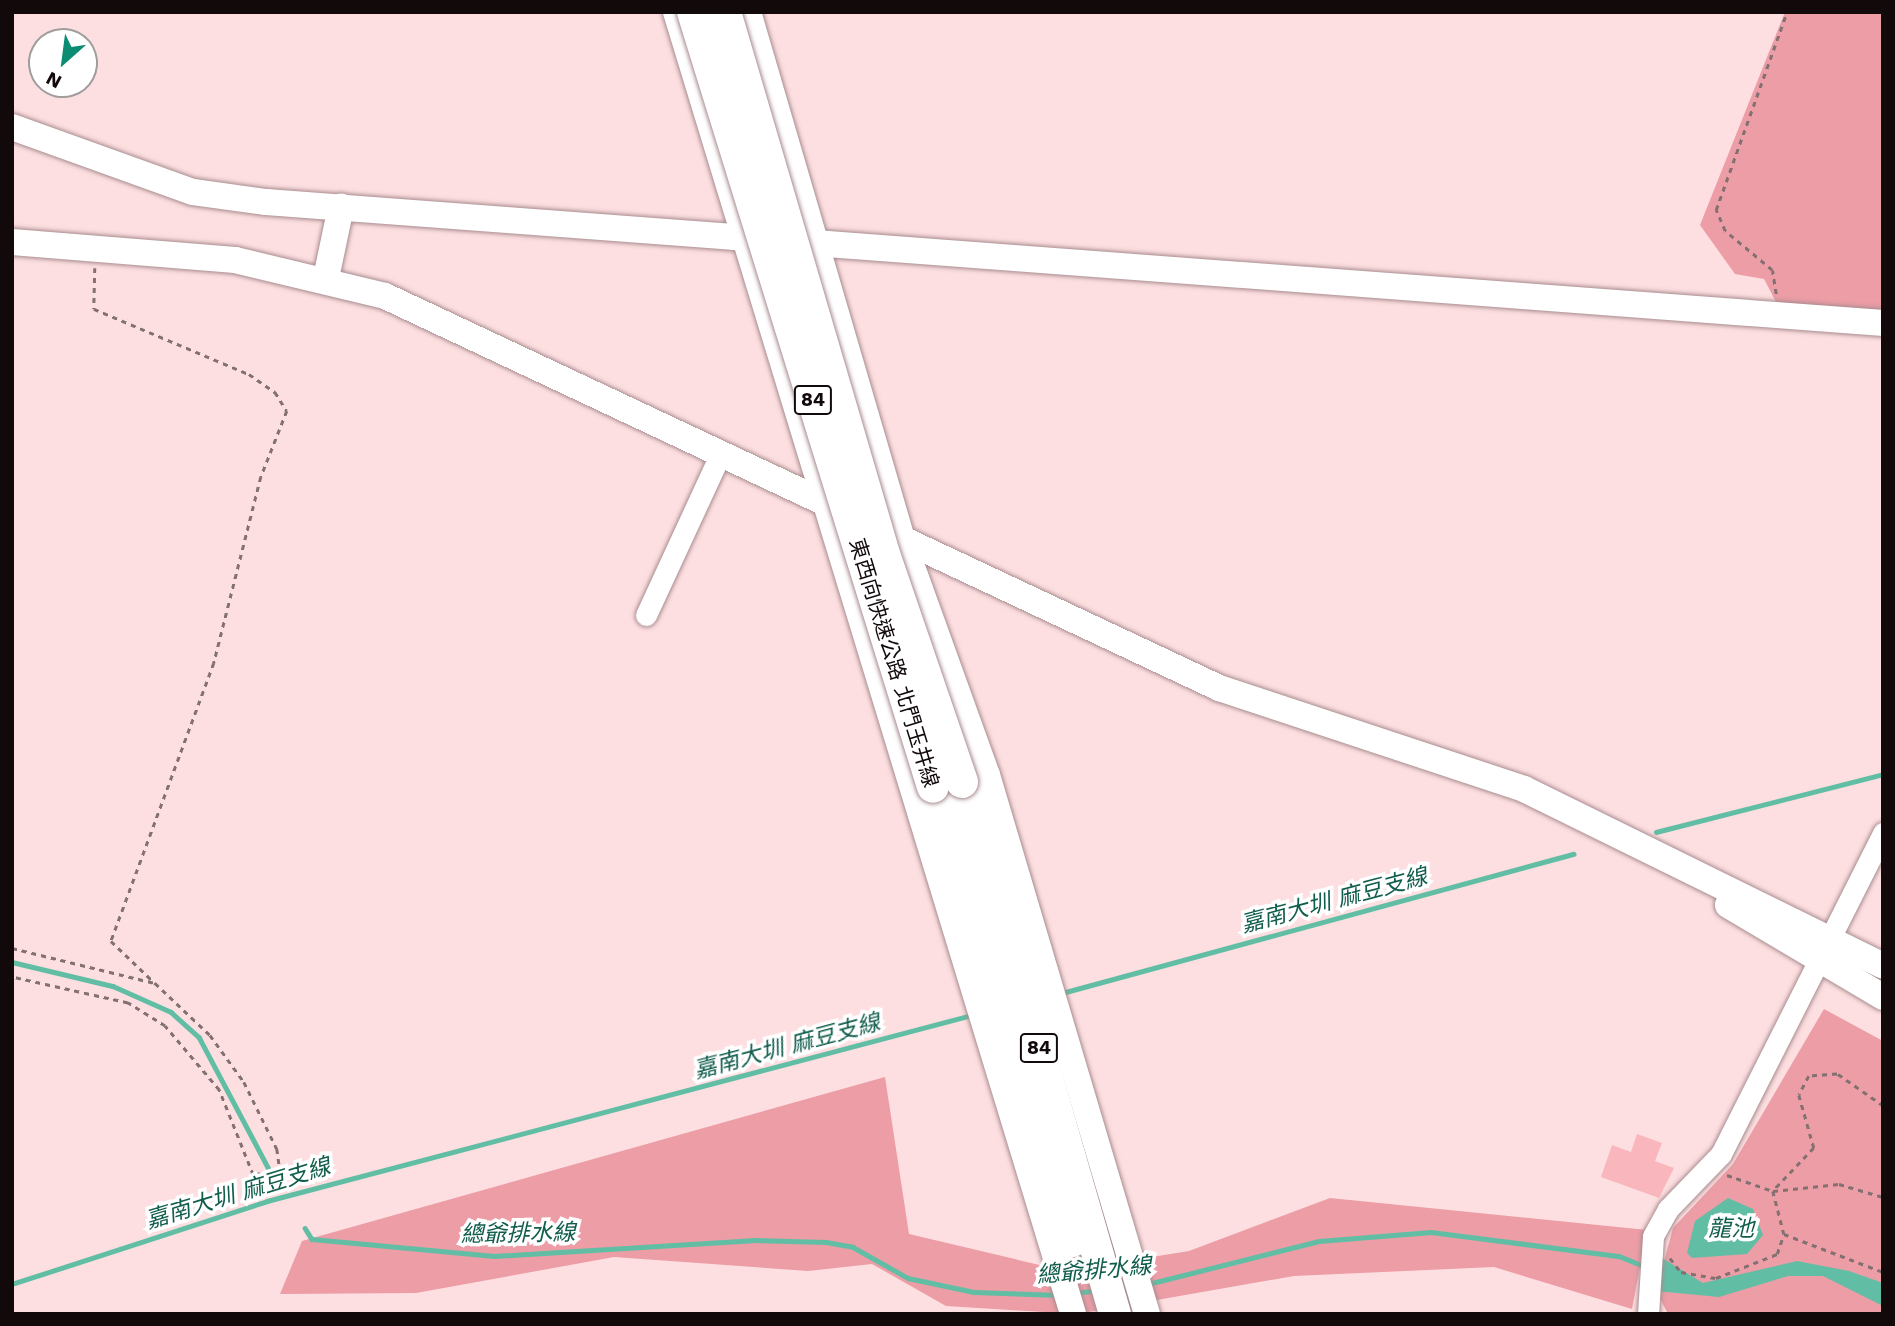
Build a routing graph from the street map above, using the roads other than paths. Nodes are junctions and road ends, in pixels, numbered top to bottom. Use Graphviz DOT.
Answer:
graph roads {
  1 [pos="676,12"];
  2 [pos="693,12"];
  3 [pos="724,12"];
  4 [pos="748,12"];
  5 [pos="12,127"];
  6 [pos="341,207"];
  7 [pos="740,236"];
  8 [pos="813,241"];
  9 [pos="12,242"];
  10 [pos="326,278"];
  11 [pos="1883,323"];
  12 [pos="719,457"];
  13 [pos="830,507"];
  14 [pos="902,540"];
  15 [pos="646,615"];
  16 [pos="1883,833"];
  17 [pos="1623,838"];
  18 [pos="1834,939"];
  19 [pos="1822,964"];
  20 [pos="1883,966"];
  21 [pos="1883,997"];
  22 [pos="1648,1313"];
  23 [pos="1073,1314"];
  24 [pos="1094,1314"];
  25 [pos="1115,1314"];
  26 [pos="1147,1314"];
  1 -- 7 [label="main road"];
  2 -- 24 [label="highway, 東西向快速公路 北門玉井線 / 84, bridge"];
  3 -- 25 [label="highway, 東西向快速公路 北門玉井線 / 84, bridge"];
  4 -- 8 [label="main road"];
  5 -- 6 [label="main road"];
  6 -- 7 [label="main road"];
  6 -- 10 [label="main road"];
  7 -- 8 [label="main road"];
  7 -- 13 [label="main road"];
  8 -- 11 [label="main road"];
  8 -- 14 [label="main road"];
  9 -- 10 [label="main road"];
  10 -- 12 [label="main road"];
  12 -- 13 [label="main road"];
  12 -- 15 [label="street"];
  13 -- 14 [label="main road"];
  13 -- 23 [label="main road"];
  14 -- 17 [label="main road"];
  14 -- 26 [label="main road"];
  16 -- 18 [label="street"];
  17 -- 18 [label="main road"];
  17 -- 19 [label="main road"];
  18 -- 19 [label="street"];
  18 -- 20 [label="main road"];
  19 -- 21 [label="main road"];
  19 -- 22 [label="street"];
}
